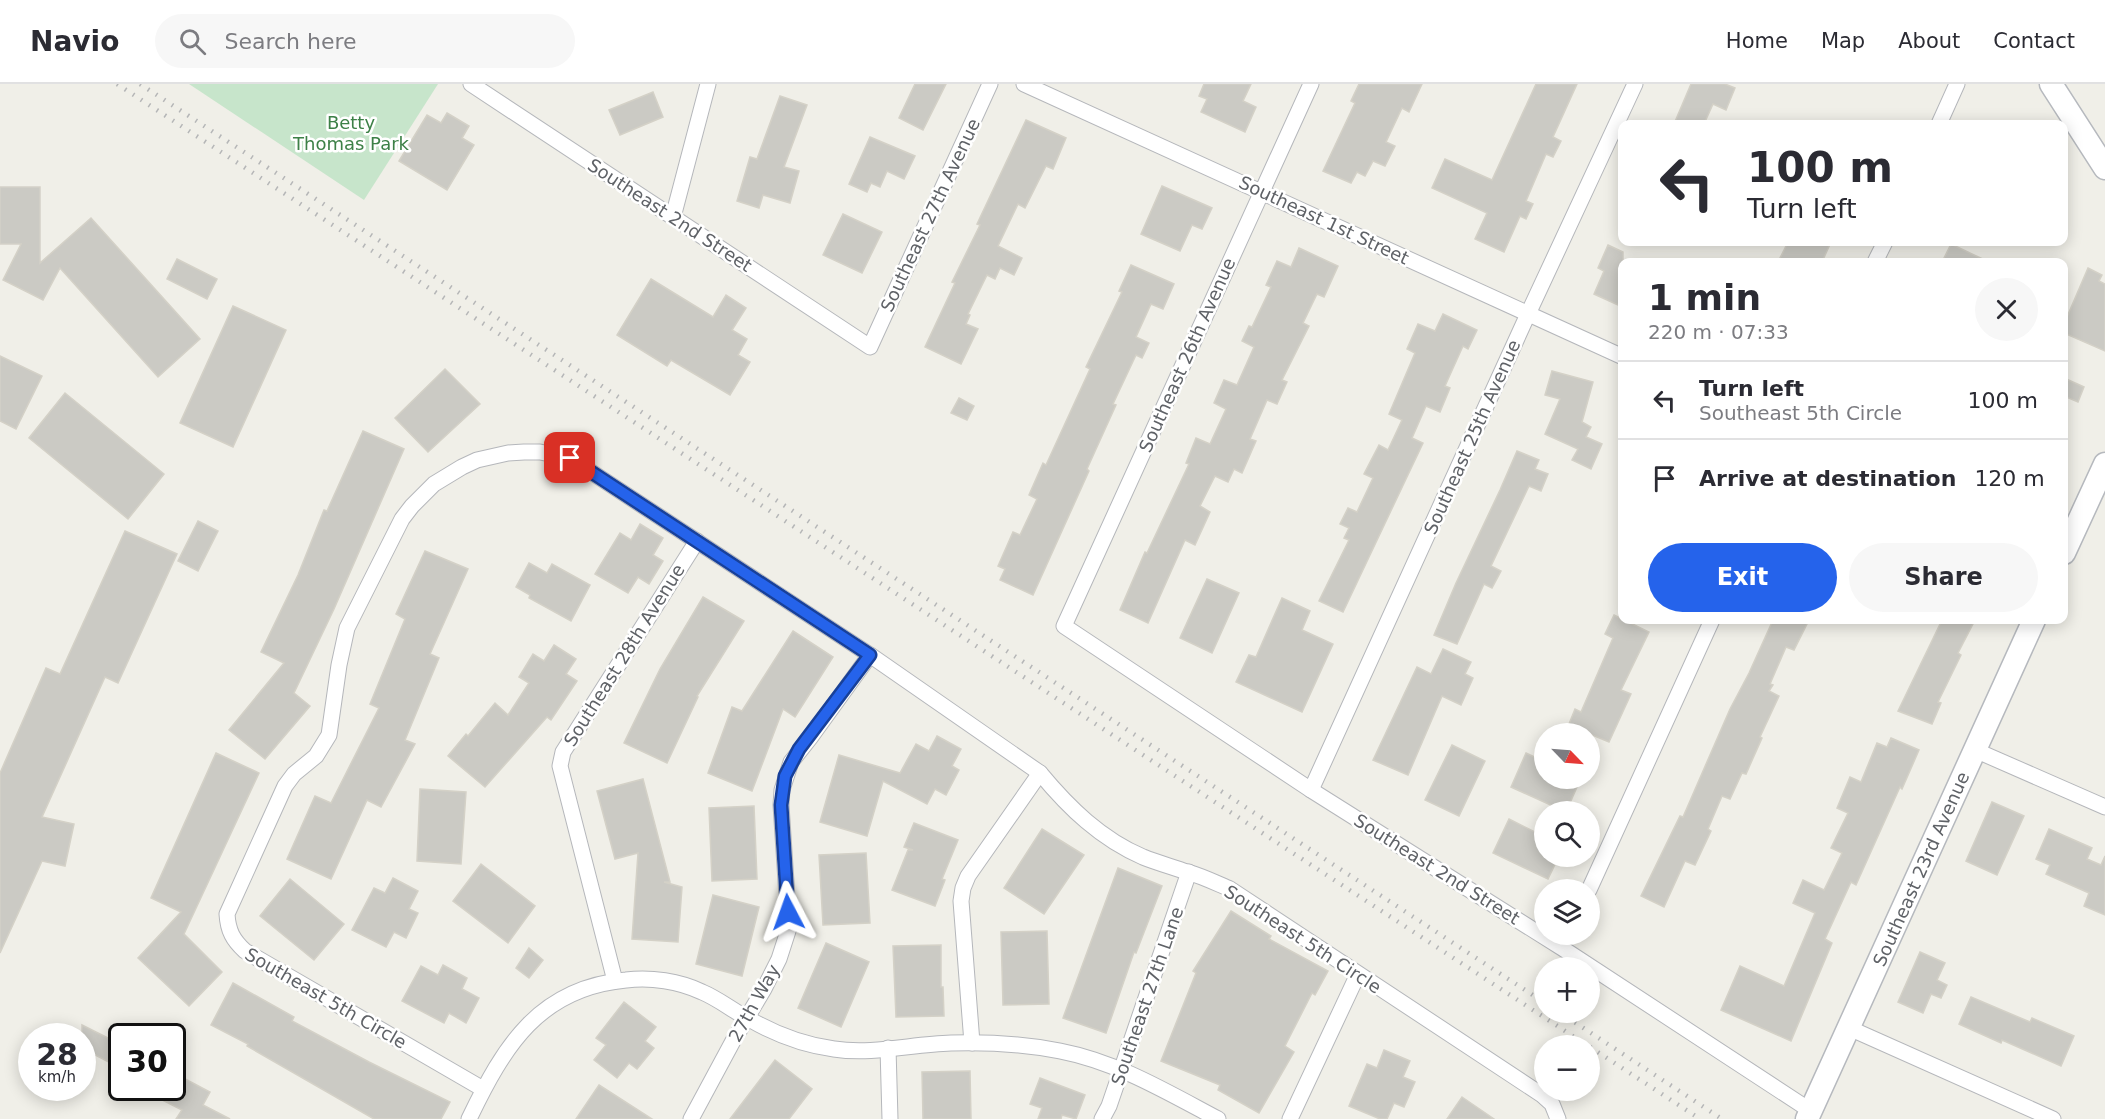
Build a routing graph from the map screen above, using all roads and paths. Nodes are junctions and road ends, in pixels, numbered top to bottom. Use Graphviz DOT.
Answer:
graph roads {
  1 [pos="708,84"];
  2 [pos="990,84"];
  3 [pos="1024,84"];
  4 [pos="1311,84"];
  5 [pos="1635,84"];
  6 [pos="1958,84"];
  7 [pos="2051,84"];
  8 [pos="474,85"];
  9 [pos="1618,120"];
  10 [pos="1941,120"];
  11 [pos="1618,121"];
  12 [pos="2105,168"];
  13 [pos="1262,192"];
  14 [pos="673,217"];
  15 [pos="1528,314"];
  16 [pos="870,347"];
  17 [pos="1618,355"];
  18 [pos="2105,464"];
  19 [pos="697,541"];
  20 [pos="2068,543"];
  21 [pos="1710,624"];
  22 [pos="2032,624"];
  23 [pos="1064,626"];
  24 [pos="870,655"];
  25 [pos="1975,750"];
  26 [pos="1040,773"];
  27 [pos="1311,790"];
  28 [pos="2105,807"];
  29 [pos="1189,872"];
  30 [pos="1594,879"];
  31 [pos="1534,923"];
  32 [pos="1571,945"];
  33 [pos="1358,974"];
  34 [pos="615,981"];
  35 [pos="746,1018"];
  36 [pos="1849,1028"];
  37 [pos="972,1043"];
  38 [pos="888,1048"];
  39 [pos="1121,1070"];
  40 [pos="483,1089"];
  41 [pos="1809,1115"];
  42 [pos="469,1119"];
  43 [pos="692,1119"];
  44 [pos="890,1119"];
  45 [pos="1102,1119"];
  46 [pos="1218,1119"];
  47 [pos="1290,1119"];
  48 [pos="1558,1119"];
  49 [pos="2053,1119"];
  1 -- 14 [label="street"];
  2 -- 16 [label="street, Southeast 27th Avenue"];
  3 -- 13 [label="street, Southeast 1st Street"];
  4 -- 13 [label="street, Southeast 26th Avenue"];
  5 -- 9 [label="street, Southeast 25th Avenue"];
  6 -- 10 [label="street"];
  7 -- 12 [label="street"];
  8 -- 14 [label="street, Southeast 2nd Street"];
  11 -- 15 [label="street, Southeast 25th Avenue"];
  13 -- 15 [label="street, Southeast 1st Street"];
  13 -- 23 [label="street, Southeast 26th Avenue"];
  14 -- 16 [label="street, Southeast 2nd Street"];
  15 -- 17 [label="street, Southeast 1st Street"];
  15 -- 27 [label="street, Southeast 25th Avenue"];
  18 -- 20 [label="street"];
  19 -- 24 [label="street, Southeast 5th Circle"];
  19 -- 34 [label="street, Southeast 28th Avenue"];
  19 -- 40 [label="street, Southeast 5th Circle"];
  21 -- 30 [label="street"];
  22 -- 25 [label="street, Southeast 23rd Avenue"];
  23 -- 27 [label="street, Southeast 2nd Street"];
  24 -- 26 [label="street, Southeast 5th Circle"];
  24 -- 35 [label="street, 27th Way"];
  25 -- 28 [label="street"];
  25 -- 36 [label="street, Southeast 23rd Avenue"];
  26 -- 29 [label="street, Southeast 5th Circle"];
  26 -- 37 [label="street"];
  27 -- 31 [label="street, Southeast 2nd Street"];
  29 -- 33 [label="street, Southeast 5th Circle"];
  29 -- 39 [label="street, Southeast 27th Lane"];
  32 -- 41 [label="street, Southeast 2nd Street"];
  33 -- 47 [label="street"];
  33 -- 48 [label="street, Southeast 5th Circle"];
  34 -- 35 [label="street"];
  34 -- 40 [label="street"];
  35 -- 38 [label="street"];
  35 -- 43 [label="street, 27th Way"];
  36 -- 41 [label="street, Southeast 23rd Avenue"];
  36 -- 49 [label="street"];
  37 -- 38 [label="street"];
  37 -- 39 [label="street"];
  38 -- 44 [label="street"];
  39 -- 45 [label="street, Southeast 27th Lane"];
  39 -- 46 [label="street"];
  40 -- 42 [label="street"];
}
